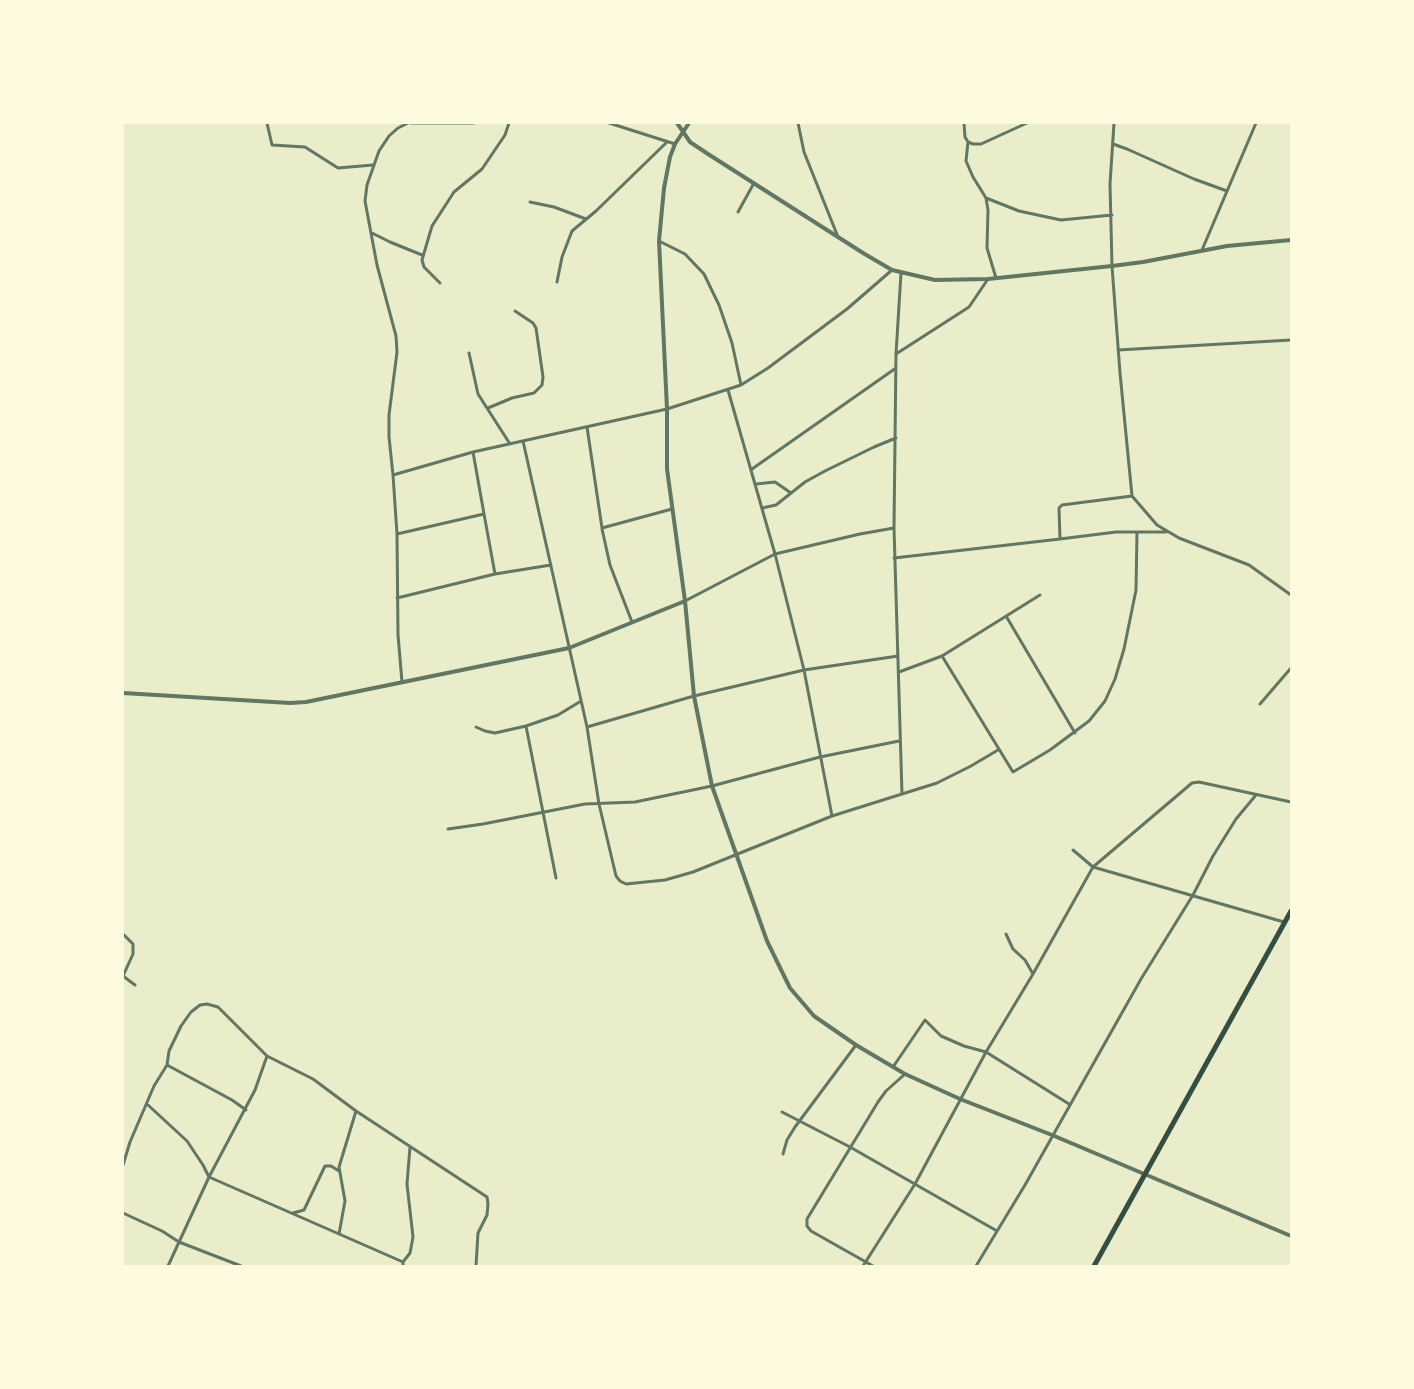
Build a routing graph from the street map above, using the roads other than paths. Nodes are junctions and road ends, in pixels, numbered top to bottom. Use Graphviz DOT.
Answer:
graph roads {
  1 [pos="267,123"];
  2 [pos="410,123"];
  3 [pos="467,123"];
  4 [pos="474,123"];
  5 [pos="509,123"];
  6 [pos="609,123"];
  7 [pos="676,123"];
  8 [pos="689,123"];
  9 [pos="798,123"];
  10 [pos="964,123"];
  11 [pos="1027,123"];
  12 [pos="1114,123"];
  13 [pos="1256,123"];
  14 [pos="682,132"];
  15 [pos="667,142"];
  16 [pos="968,142"];
  17 [pos="675,144"];
  18 [pos="1113,144"];
  19 [pos="373,165"];
  20 [pos="754,183"];
  21 [pos="1227,191"];
  22 [pos="986,198"];
  23 [pos="530,202"];
  24 [pos="738,212"];
  25 [pos="1112,215"];
  26 [pos="586,219"];
  27 [pos="371,232"];
  28 [pos="838,237"];
  29 [pos="1291,240"];
  30 [pos="659,241"];
  31 [pos="1202,250"];
  32 [pos="422,255"];
  33 [pos="1112,266"];
  34 [pos="892,270"];
  35 [pos="900,273"];
  36 [pos="996,278"];
  37 [pos="988,279"];
  38 [pos="557,282"];
  39 [pos="440,283"];
  40 [pos="515,311"];
  41 [pos="1291,340"];
  42 [pos="1118,350"];
  43 [pos="469,353"];
  44 [pos="896,354"];
  45 [pos="896,368"];
  46 [pos="741,385"];
  47 [pos="728,389"];
  48 [pos="488,408"];
  49 [pos="667,409"];
  50 [pos="587,427"];
  51 [pos="896,438"];
  52 [pos="523,441"];
  53 [pos="510,444"];
  54 [pos="473,452"];
  55 [pos="752,469"];
  56 [pos="393,475"];
  57 [pos="756,484"];
  58 [pos="791,493"];
  59 [pos="1132,496"];
  60 [pos="672,508"];
  61 [pos="762,508"];
  62 [pos="484,514"];
  63 [pos="602,528"];
  64 [pos="894,528"];
  65 [pos="1168,531"];
  66 [pos="1137,532"];
  67 [pos="397,534"];
  68 [pos="1059,539"];
  69 [pos="775,554"];
  70 [pos="894,558"];
  71 [pos="551,565"];
  72 [pos="495,574"];
  73 [pos="1040,595"];
  74 [pos="1291,595"];
  75 [pos="397,598"];
  76 [pos="686,601"];
  77 [pos="1006,615"];
  78 [pos="632,624"];
  79 [pos="569,648"];
  80 [pos="898,656"];
  81 [pos="942,656"];
  82 [pos="1291,668"];
  83 [pos="804,670"];
  84 [pos="899,672"];
  85 [pos="402,682"];
  86 [pos="123,693"];
  87 [pos="694,696"];
  88 [pos="581,701"];
  89 [pos="1260,704"];
  90 [pos="526,726"];
  91 [pos="476,727"];
  92 [pos="587,727"];
  93 [pos="1075,733"];
  94 [pos="900,741"];
  95 [pos="998,750"];
  96 [pos="820,757"];
  97 [pos="712,786"];
  98 [pos="902,794"];
  99 [pos="1256,795"];
  100 [pos="1291,802"];
  101 [pos="599,804"];
  102 [pos="543,811"];
  103 [pos="832,816"];
  104 [pos="448,829"];
  105 [pos="1073,850"];
  106 [pos="735,855"];
  107 [pos="1092,867"];
  108 [pos="556,878"];
  109 [pos="1193,895"];
  110 [pos="1291,911"];
  111 [pos="1284,922"];
  112 [pos="1006,933"];
  113 [pos="123,934"];
  114 [pos="1033,974"];
  115 [pos="123,976"];
  116 [pos="135,985"];
  117 [pos="856,1045"];
  118 [pos="986,1052"];
  119 [pos="267,1056"];
  120 [pos="167,1065"];
  121 [pos="893,1067"];
  122 [pos="905,1074"];
  123 [pos="960,1099"];
  124 [pos="1069,1104"];
  125 [pos="147,1105"];
  126 [pos="246,1110"];
  127 [pos="356,1111"];
  128 [pos="782,1112"];
  129 [pos="800,1121"];
  130 [pos="1052,1135"];
  131 [pos="410,1147"];
  132 [pos="850,1147"];
  133 [pos="783,1154"];
  134 [pos="123,1165"];
  135 [pos="339,1171"];
  136 [pos="1144,1175"];
  137 [pos="209,1177"];
  138 [pos="915,1184"];
  139 [pos="123,1213"];
  140 [pos="292,1214"];
  141 [pos="998,1231"];
  142 [pos="339,1233"];
  143 [pos="1291,1236"];
  144 [pos="179,1242"];
  145 [pos="866,1262"];
  146 [pos="403,1264"];
  147 [pos="168,1266"];
  148 [pos="241,1266"];
  149 [pos="476,1266"];
  150 [pos="863,1266"];
  151 [pos="873,1266"];
  152 [pos="976,1266"];
  153 [pos="1094,1266"];
  1 -- 19 [label="street"];
  2 -- 3 [label="street"];
  2 -- 19 [label="street"];
  3 -- 4 [label="street"];
  5 -- 32 [label="street"];
  6 -- 15 [label="street"];
  7 -- 14 [label="street"];
  8 -- 14 [label="street"];
  9 -- 28 [label="street"];
  10 -- 16 [label="street"];
  11 -- 16 [label="street"];
  12 -- 18 [label="street"];
  13 -- 21 [label="street"];
  14 -- 17 [label="street"];
  14 -- 20 [label="street"];
  15 -- 17 [label="street"];
  15 -- 26 [label="street"];
  16 -- 22 [label="street"];
  17 -- 30 [label="street"];
  18 -- 21 [label="street"];
  18 -- 25 [label="street"];
  19 -- 27 [label="street"];
  20 -- 24 [label="street"];
  20 -- 28 [label="street"];
  21 -- 31 [label="street"];
  22 -- 25 [label="street"];
  22 -- 36 [label="street"];
  23 -- 26 [label="street"];
  25 -- 33 [label="street"];
  26 -- 38 [label="street"];
  27 -- 32 [label="street"];
  27 -- 56 [label="street"];
  28 -- 34 [label="street"];
  29 -- 31 [label="street"];
  30 -- 46 [label="street"];
  30 -- 49 [label="street"];
  31 -- 33 [label="street"];
  32 -- 39 [label="street"];
  33 -- 36 [label="street"];
  33 -- 42 [label="street"];
  34 -- 35 [label="street"];
  34 -- 46 [label="street"];
  35 -- 37 [label="street"];
  35 -- 44 [label="street"];
  36 -- 37 [label="street"];
  37 -- 44 [label="street"];
  40 -- 48 [label="street"];
  41 -- 42 [label="street"];
  42 -- 59 [label="street"];
  43 -- 48 [label="street"];
  44 -- 45 [label="street"];
  45 -- 51 [label="street"];
  45 -- 55 [label="street"];
  46 -- 47 [label="street"];
  47 -- 49 [label="street"];
  47 -- 55 [label="street"];
  48 -- 53 [label="street"];
  49 -- 50 [label="street"];
  49 -- 60 [label="street"];
  50 -- 52 [label="street"];
  50 -- 63 [label="street"];
  51 -- 58 [label="street"];
  51 -- 64 [label="street"];
  52 -- 53 [label="street"];
  52 -- 71 [label="street"];
  53 -- 54 [label="street"];
  54 -- 56 [label="street"];
  54 -- 62 [label="street"];
  55 -- 57 [label="street"];
  56 -- 67 [label="street"];
  57 -- 58 [label="street"];
  57 -- 61 [label="street"];
  58 -- 61 [label="street"];
  59 -- 65 [label="street"];
  59 -- 68 [label="street"];
  60 -- 63 [label="street"];
  60 -- 76 [label="street"];
  61 -- 69 [label="street"];
  62 -- 67 [label="street"];
  62 -- 72 [label="street"];
  63 -- 78 [label="street"];
  64 -- 69 [label="street"];
  64 -- 70 [label="street"];
  65 -- 66 [label="street"];
  65 -- 74 [label="street"];
  66 -- 68 [label="street"];
  66 -- 93 [label="street"];
  67 -- 75 [label="street"];
  68 -- 70 [label="street"];
  69 -- 76 [label="street"];
  69 -- 83 [label="street"];
  70 -- 80 [label="street"];
  71 -- 72 [label="street"];
  71 -- 79 [label="street"];
  72 -- 75 [label="street"];
  73 -- 77 [label="street"];
  75 -- 85 [label="street"];
  76 -- 78 [label="street"];
  76 -- 87 [label="street"];
  77 -- 81 [label="street"];
  77 -- 93 [label="street"];
  78 -- 79 [label="street"];
  79 -- 85 [label="street"];
  79 -- 88 [label="street"];
  80 -- 83 [label="street"];
  80 -- 84 [label="street"];
  81 -- 84 [label="street"];
  81 -- 95 [label="street"];
  82 -- 89 [label="street"];
  83 -- 87 [label="street"];
  83 -- 96 [label="street"];
  84 -- 94 [label="street"];
  85 -- 86 [label="street"];
  87 -- 92 [label="street"];
  87 -- 97 [label="street"];
  88 -- 90 [label="street"];
  88 -- 92 [label="street"];
  90 -- 91 [label="street"];
  90 -- 102 [label="street"];
  92 -- 101 [label="street"];
  93 -- 95 [label="street"];
  94 -- 96 [label="street"];
  94 -- 98 [label="street"];
  95 -- 98 [label="street"];
  96 -- 97 [label="street"];
  96 -- 103 [label="street"];
  97 -- 101 [label="street"];
  97 -- 106 [label="street"];
  98 -- 103 [label="street"];
  99 -- 100 [label="street"];
  99 -- 107 [label="street"];
  99 -- 109 [label="street"];
  101 -- 102 [label="street"];
  101 -- 106 [label="street"];
  102 -- 104 [label="street"];
  102 -- 108 [label="street"];
  103 -- 106 [label="street"];
  105 -- 107 [label="street"];
  106 -- 117 [label="street"];
  107 -- 109 [label="street"];
  107 -- 114 [label="street"];
  109 -- 111 [label="street"];
  109 -- 124 [label="street"];
  110 -- 111 [label="highway"];
  111 -- 136 [label="highway"];
  112 -- 114 [label="street"];
  113 -- 115 [label="street"];
  114 -- 118 [label="street"];
  115 -- 116 [label="street"];
  117 -- 121 [label="street"];
  117 -- 129 [label="street"];
  118 -- 121 [label="street"];
  118 -- 123 [label="street"];
  118 -- 124 [label="street"];
  119 -- 120 [label="street"];
  119 -- 126 [label="street"];
  119 -- 127 [label="street"];
  120 -- 125 [label="street"];
  120 -- 126 [label="street"];
  121 -- 122 [label="street"];
  122 -- 123 [label="street"];
  122 -- 132 [label="street"];
  123 -- 130 [label="street"];
  123 -- 138 [label="street"];
  124 -- 130 [label="street"];
  125 -- 134 [label="street"];
  125 -- 137 [label="street"];
  126 -- 137 [label="street"];
  127 -- 131 [label="street"];
  127 -- 135 [label="street"];
  128 -- 129 [label="street"];
  129 -- 132 [label="street"];
  129 -- 133 [label="street"];
  130 -- 136 [label="street"];
  130 -- 141 [label="street"];
  131 -- 146 [label="street"];
  131 -- 149 [label="street"];
  132 -- 138 [label="street"];
  132 -- 145 [label="street"];
  135 -- 140 [label="street"];
  135 -- 142 [label="street"];
  136 -- 143 [label="street"];
  136 -- 153 [label="highway"];
  137 -- 140 [label="street"];
  137 -- 144 [label="street"];
  138 -- 141 [label="street"];
  138 -- 145 [label="street"];
  139 -- 144 [label="street"];
  140 -- 142 [label="street"];
  141 -- 152 [label="street"];
  142 -- 146 [label="street"];
  144 -- 147 [label="street"];
  144 -- 148 [label="street"];
  145 -- 150 [label="street"];
  145 -- 151 [label="street"];
}
